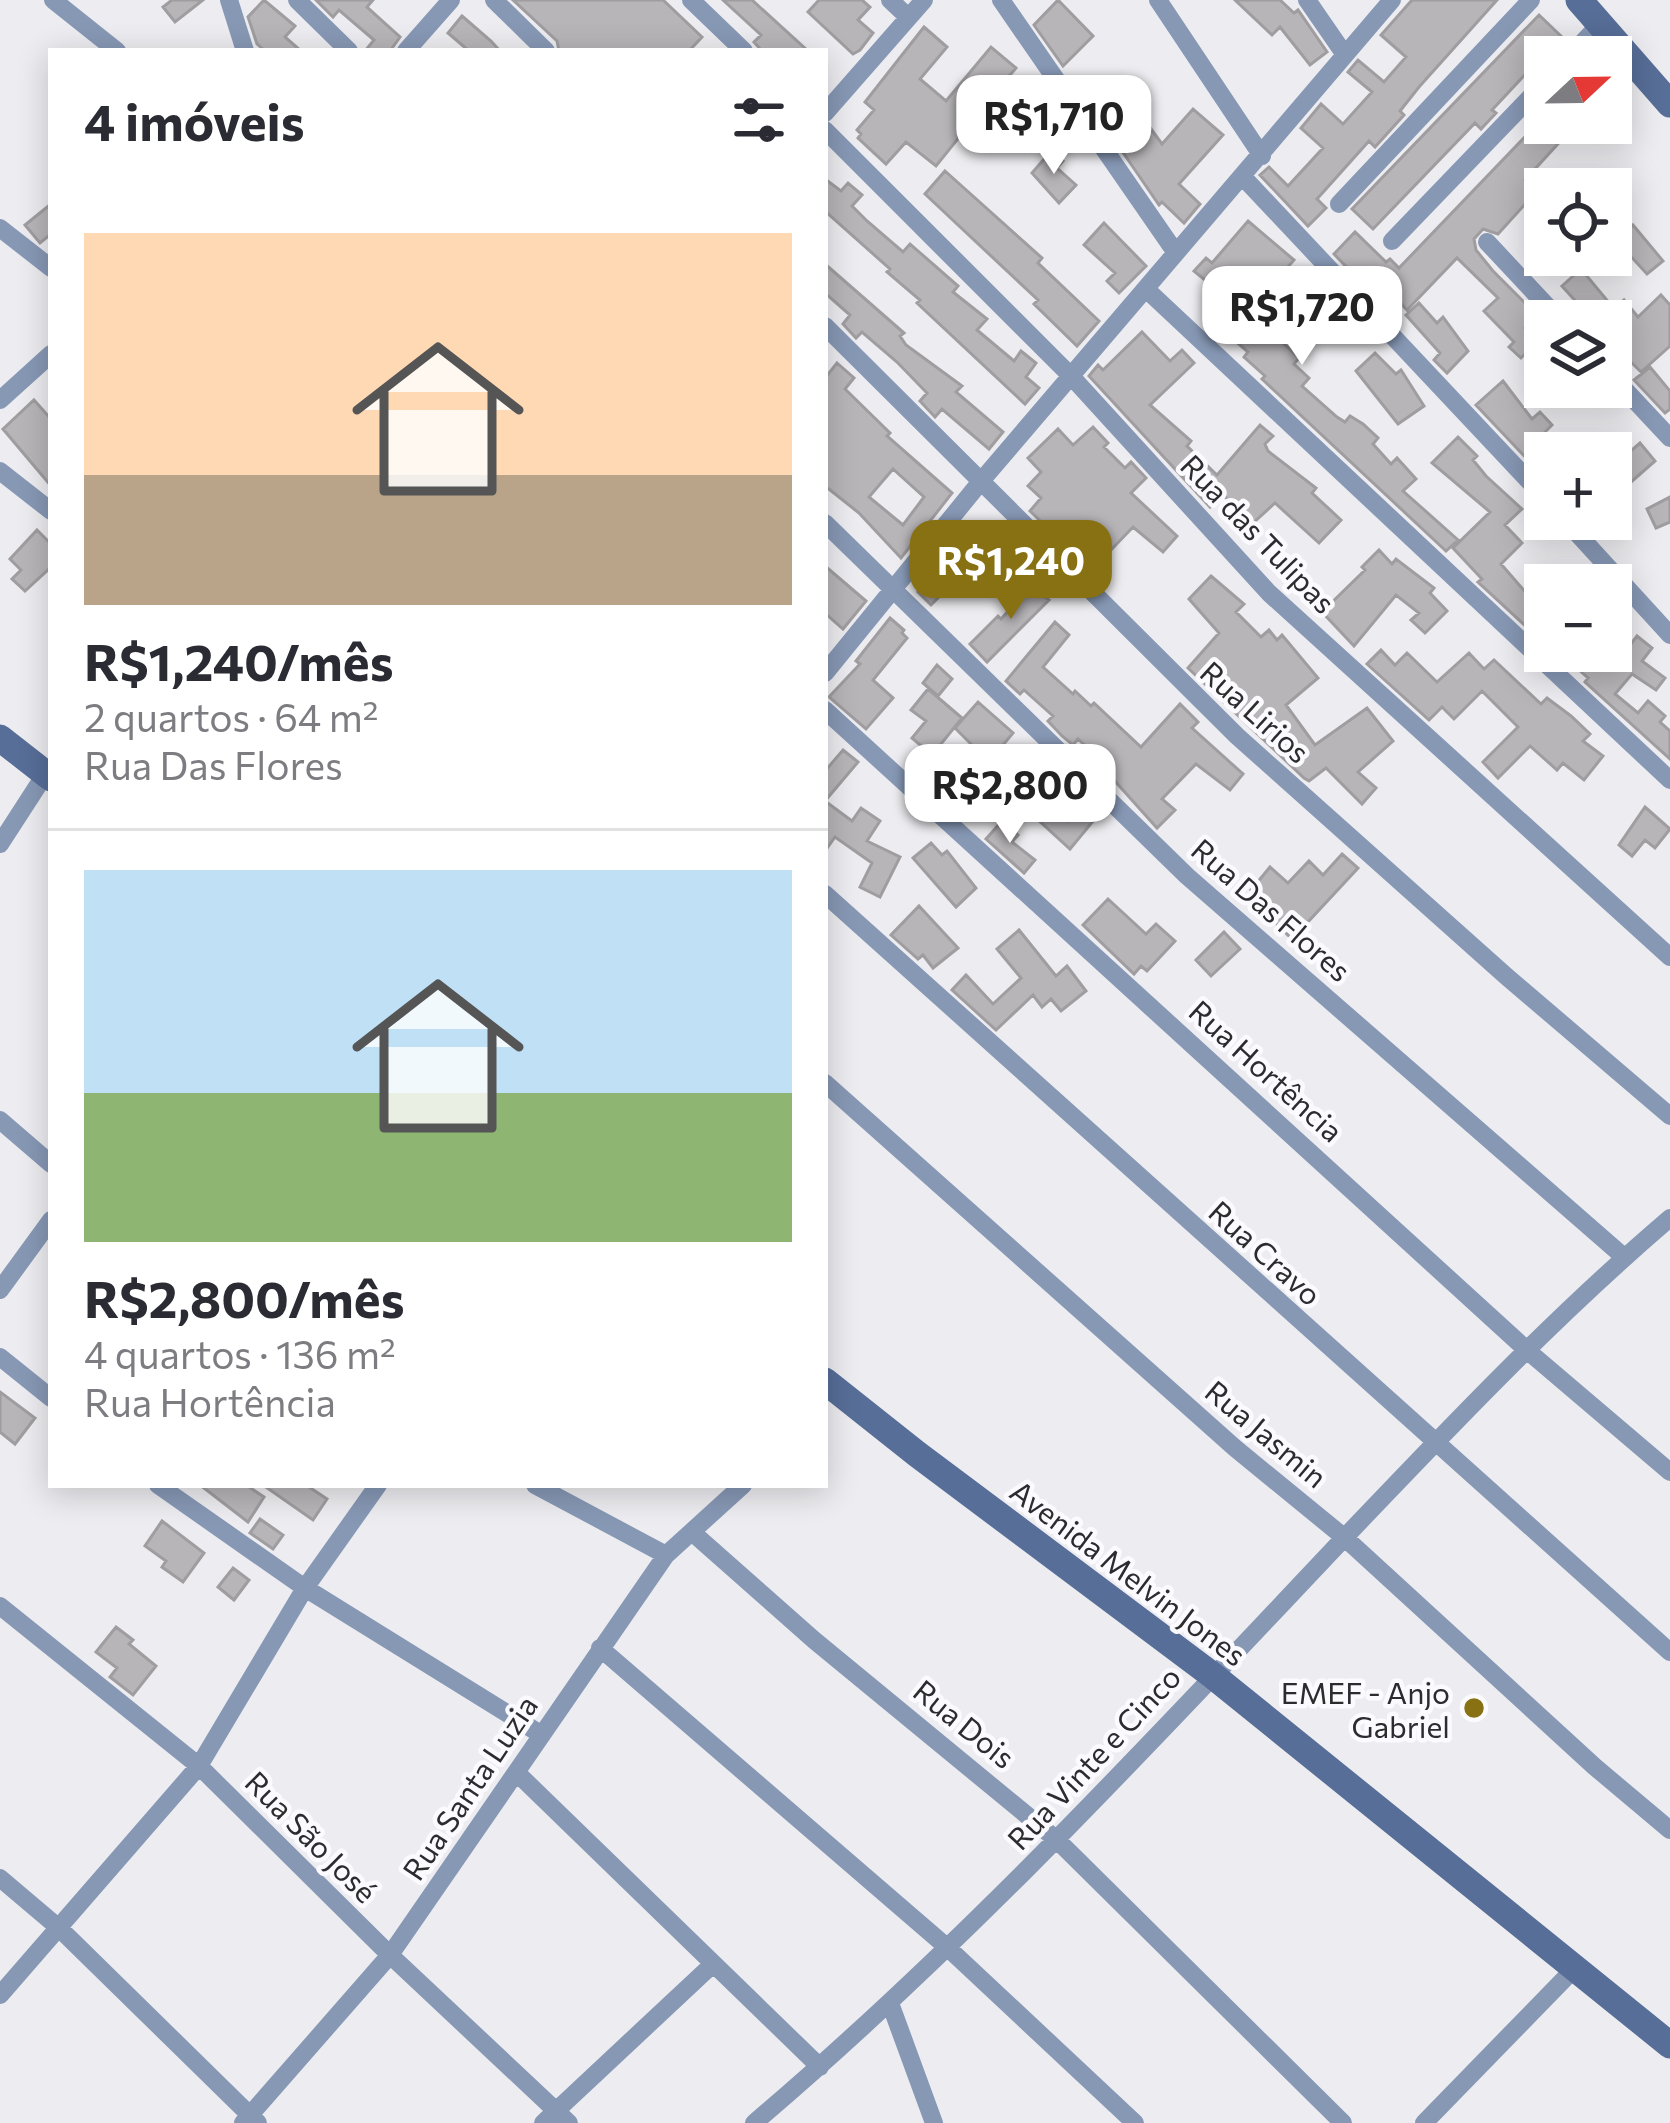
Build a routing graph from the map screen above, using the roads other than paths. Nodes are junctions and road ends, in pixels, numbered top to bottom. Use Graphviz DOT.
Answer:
graph roads {
  1 [pos="53,0"];
  2 [pos="229,0"];
  3 [pos="297,0"];
  4 [pos="451,0"];
  5 [pos="494,0"];
  6 [pos="692,0"];
  7 [pos="890,0"];
  8 [pos="924,0"];
  9 [pos="1001,0"];
  10 [pos="1158,0"];
  11 [pos="1307,0"];
  12 [pos="1392,0"];
  13 [pos="1531,0"];
  14 [pos="1579,0"];
  15 [pos="908,17"];
  16 [pos="1600,24"];
  17 [pos="1589,36"];
  18 [pos="113,48"];
  19 [pos="244,48"];
  20 [pos="346,48"];
  21 [pos="409,48"];
  22 [pos="543,48"];
  23 [pos="741,48"];
  24 [pos="1345,55"];
  25 [pos="1524,104"];
  26 [pos="1670,104"];
  27 [pos="828,110"];
  28 [pos="828,133"];
  29 [pos="1262,156"];
  30 [pos="1244,177"];
  31 [pos="1339,204"];
  32 [pos="0,228"];
  33 [pos="1392,241"];
  34 [pos="1487,242"];
  35 [pos="1176,253"];
  36 [pos="48,266"];
  37 [pos="1147,290"];
  38 [pos="1541,300"];
  39 [pos="828,329"];
  40 [pos="48,357"];
  41 [pos="1071,376"];
  42 [pos="1632,397"];
  43 [pos="0,400"];
  44 [pos="1670,438"];
  45 [pos="0,471"];
  46 [pos="1524,476"];
  47 [pos="982,481"];
  48 [pos="48,509"];
  49 [pos="828,526"];
  50 [pos="1583,540"];
  51 [pos="894,591"];
  52 [pos="1670,635"];
  53 [pos="828,669"];
  54 [pos="828,713"];
  55 [pos="0,738"];
  56 [pos="48,776"];
  57 [pos="1670,780"];
  58 [pos="0,844"];
  59 [pos="828,897"];
  60 [pos="1670,956"];
  61 [pos="828,1086"];
  62 [pos="1670,1116"];
  63 [pos="0,1120"];
  64 [pos="48,1161"];
  65 [pos="1670,1218"];
  66 [pos="48,1224"];
  67 [pos="1624,1257"];
  68 [pos="0,1290"];
  69 [pos="1529,1352"];
  70 [pos="0,1357"];
  71 [pos="830,1393"];
  72 [pos="48,1396"];
  73 [pos="1433,1443"];
  74 [pos="1670,1472"];
  75 [pos="162,1488"];
  76 [pos="376,1488"];
  77 [pos="541,1488"];
  78 [pos="740,1488"];
  79 [pos="693,1533"];
  80 [pos="1345,1538"];
  81 [pos="666,1555"];
  82 [pos="305,1588"];
  83 [pos="0,1606"];
  84 [pos="600,1648"];
  85 [pos="1670,1652"];
  86 [pos="1212,1675"];
  87 [pos="542,1735"];
  88 [pos="199,1766"];
  89 [pos="517,1773"];
  90 [pos="1670,1830"];
  91 [pos="1058,1840"];
  92 [pos="0,1878"];
  93 [pos="58,1928"];
  94 [pos="948,1948"];
  95 [pos="390,1955"];
  96 [pos="713,1964"];
  97 [pos="1574,1969"];
  98 [pos="0,1995"];
  99 [pos="890,2003"];
  100 [pos="1664,2034"];
  101 [pos="820,2067"];
  102 [pos="556,2119"];
  103 [pos="251,2120"];
  104 [pos="754,2123"];
  105 [pos="934,2123"];
  106 [pos="1135,2123"];
  107 [pos="1343,2123"];
  108 [pos="1424,2123"];
  1 -- 18 [label="street"];
  2 -- 19 [label="street"];
  3 -- 20 [label="street"];
  4 -- 21 [label="street"];
  5 -- 22 [label="street"];
  6 -- 23 [label="street"];
  7 -- 15 [label="street"];
  8 -- 15 [label="street"];
  9 -- 35 [label="street"];
  10 -- 29 [label="street"];
  11 -- 24 [label="street"];
  12 -- 24 [label="street"];
  13 -- 31 [label="street"];
  14 -- 16 [label="main road"];
  15 -- 27 [label="street"];
  16 -- 17 [label="street"];
  16 -- 26 [label="main road"];
  24 -- 29 [label="street"];
  25 -- 33 [label="street"];
  28 -- 41 [label="street, Rua das Tulipas"];
  29 -- 30 [label="street"];
  30 -- 35 [label="street"];
  30 -- 46 [label="street"];
  32 -- 36 [label="street"];
  34 -- 38 [label="street"];
  35 -- 37 [label="street"];
  37 -- 41 [label="street"];
  37 -- 57 [label="street"];
  39 -- 47 [label="street, Rua Lirios"];
  40 -- 43 [label="street"];
  41 -- 47 [label="street"];
  41 -- 60 [label="street, Rua das Tulipas"];
  42 -- 44 [label="street"];
  45 -- 48 [label="street"];
  47 -- 51 [label="street"];
  47 -- 62 [label="street, Rua Lirios"];
  49 -- 51 [label="street"];
  50 -- 52 [label="street"];
  51 -- 53 [label="street"];
  51 -- 67 [label="street, Rua Das Flores"];
  54 -- 69 [label="street, Rua Hortência"];
  55 -- 56 [label="main road"];
  56 -- 58 [label="street"];
  59 -- 73 [label="street, Rua Cravo"];
  61 -- 80 [label="street, Rua Jasmin"];
  63 -- 64 [label="street"];
  65 -- 67 [label="street, Rua Vinte e Cinco"];
  66 -- 68 [label="street"];
  67 -- 69 [label="street, Rua Vinte e Cinco"];
  69 -- 73 [label="street, Rua Vinte e Cinco"];
  69 -- 74 [label="street, Rua Hortência"];
  70 -- 72 [label="street"];
  71 -- 86 [label="main road, Avenida Melvin Jones"];
  73 -- 80 [label="street, Rua Vinte e Cinco"];
  73 -- 85 [label="street, Rua Cravo"];
  75 -- 82 [label="street"];
  76 -- 82 [label="street"];
  77 -- 81 [label="street"];
  78 -- 79 [label="street, Rua Santa Luzia"];
  79 -- 81 [label="street, Rua Santa Luzia"];
  79 -- 91 [label="street, Rua Dois"];
  80 -- 86 [label="street, Rua Vinte e Cinco"];
  80 -- 90 [label="street, Rua Jasmin"];
  81 -- 84 [label="street, Rua Santa Luzia"];
  82 -- 87 [label="street"];
  82 -- 88 [label="street"];
  83 -- 88 [label="street, Rua São José"];
  84 -- 87 [label="street, Rua Santa Luzia"];
  84 -- 94 [label="street"];
  86 -- 91 [label="street, Rua Vinte e Cinco"];
  86 -- 97 [label="main road, Avenida Melvin Jones"];
  87 -- 89 [label="street, Rua Santa Luzia"];
  88 -- 93 [label="street"];
  88 -- 95 [label="street, Rua São José"];
  89 -- 95 [label="street, Rua Santa Luzia"];
  89 -- 96 [label="street"];
  91 -- 94 [label="street, Rua Vinte e Cinco"];
  91 -- 107 [label="street, Rua Dois"];
  92 -- 93 [label="street"];
  93 -- 98 [label="street"];
  93 -- 103 [label="street"];
  94 -- 99 [label="street, Rua Vinte e Cinco"];
  94 -- 106 [label="street"];
  95 -- 102 [label="street, Rua São José"];
  95 -- 103 [label="street, Rua Santa Luzia"];
  96 -- 101 [label="street"];
  96 -- 102 [label="street"];
  97 -- 100 [label="main road, Avenida Melvin Jones"];
  97 -- 108 [label="street"];
  99 -- 101 [label="street, Rua Vinte e Cinco"];
  99 -- 105 [label="street"];
  101 -- 104 [label="street, Rua Vinte e Cinco"];
}
